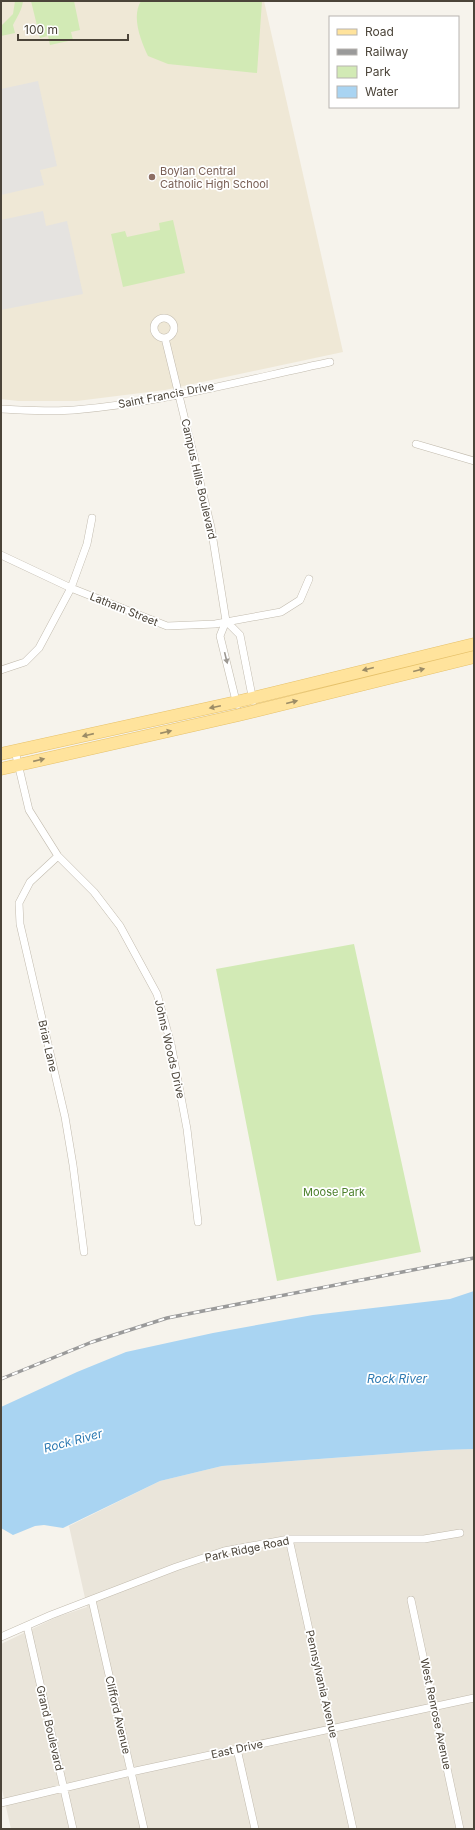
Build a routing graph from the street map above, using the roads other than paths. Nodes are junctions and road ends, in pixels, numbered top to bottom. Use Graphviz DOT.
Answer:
graph roads {
  1 [pos="165,338"];
  2 [pos="330,362"];
  3 [pos="179,394"];
  4 [pos="1,409"];
  5 [pos="416,444"];
  6 [pos="474,461"];
  7 [pos="92,518"];
  8 [pos="1,555"];
  9 [pos="309,579"];
  10 [pos="71,588"];
  11 [pos="226,621"];
  12 [pos="474,644"];
  13 [pos="474,657"];
  14 [pos="1,670"];
  15 [pos="252,698"];
  16 [pos="236,702"];
  17 [pos="254,712"];
  18 [pos="239,715"];
  19 [pos="15,751"];
  20 [pos="1,754"];
  21 [pos="20,765"];
  22 [pos="1,769"];
  23 [pos="58,856"];
  24 [pos="198,1222"];
  25 [pos="84,1252"];
  26 [pos="460,1533"];
  27 [pos="289,1539"];
  28 [pos="92,1600"];
  29 [pos="411,1600"];
  30 [pos="27,1626"];
  31 [pos="1,1637"];
  32 [pos="474,1698"];
  33 [pos="434,1707"];
  34 [pos="332,1729"];
  35 [pos="237,1749"];
  36 [pos="131,1772"];
  37 [pos="64,1788"];
  38 [pos="1,1803"];
  39 [pos="73,1829"];
  40 [pos="144,1829"];
  41 [pos="255,1829"];
  42 [pos="353,1829"];
  43 [pos="460,1829"];
  1 -- 3 [label="street, Campus Hills Boulevard"];
  2 -- 3 [label="street, Saint Francis Drive"];
  3 -- 4 [label="street, Saint Francis Drive"];
  3 -- 11 [label="street, Campus Hills Boulevard"];
  5 -- 6 [label="street"];
  7 -- 10 [label="street"];
  8 -- 10 [label="street, Latham Street"];
  9 -- 11 [label="street, Latham Street"];
  10 -- 11 [label="street, Latham Street"];
  10 -- 14 [label="street"];
  11 -- 15 [label="street"];
  11 -- 16 [label="street, Campus Hills Boulevard, one-way"];
  12 -- 15 [label="main road, one-way"];
  17 -- 13 [label="main road, one-way"];
  15 -- 16 [label="main road"];
  15 -- 17 [label="street"];
  16 -- 18 [label="street, Campus Hills Boulevard"];
  16 -- 19 [label="main road, one-way"];
  17 -- 18 [label="main road"];
  21 -- 18 [label="main road, one-way"];
  19 -- 20 [label="main road"];
  19 -- 21 [label="street, Johns Woods Drive"];
  21 -- 22 [label="main road"];
  21 -- 23 [label="street, Johns Woods Drive"];
  23 -- 24 [label="street, Johns Woods Drive"];
  23 -- 25 [label="street, Briar Lane"];
  26 -- 27 [label="street, Park Ridge Road"];
  27 -- 28 [label="street, Park Ridge Road"];
  27 -- 34 [label="street, Pennsylvania Avenue"];
  28 -- 30 [label="street, Park Ridge Road"];
  28 -- 36 [label="street, Clifford Avenue"];
  29 -- 33 [label="street, West Renrose Avenue"];
  30 -- 31 [label="street, Park Ridge Road"];
  30 -- 37 [label="street, Grand Boulevard"];
  32 -- 33 [label="street, East Drive"];
  33 -- 34 [label="street, East Drive"];
  33 -- 43 [label="street, West Renrose Avenue"];
  34 -- 35 [label="street, East Drive"];
  34 -- 42 [label="street, Pennsylvania Avenue"];
  35 -- 36 [label="street, East Drive"];
  35 -- 41 [label="street"];
  36 -- 37 [label="street, East Drive"];
  36 -- 40 [label="street, Clifford Avenue"];
  37 -- 38 [label="street, East Drive"];
  37 -- 39 [label="street, Grand Boulevard"];
}
